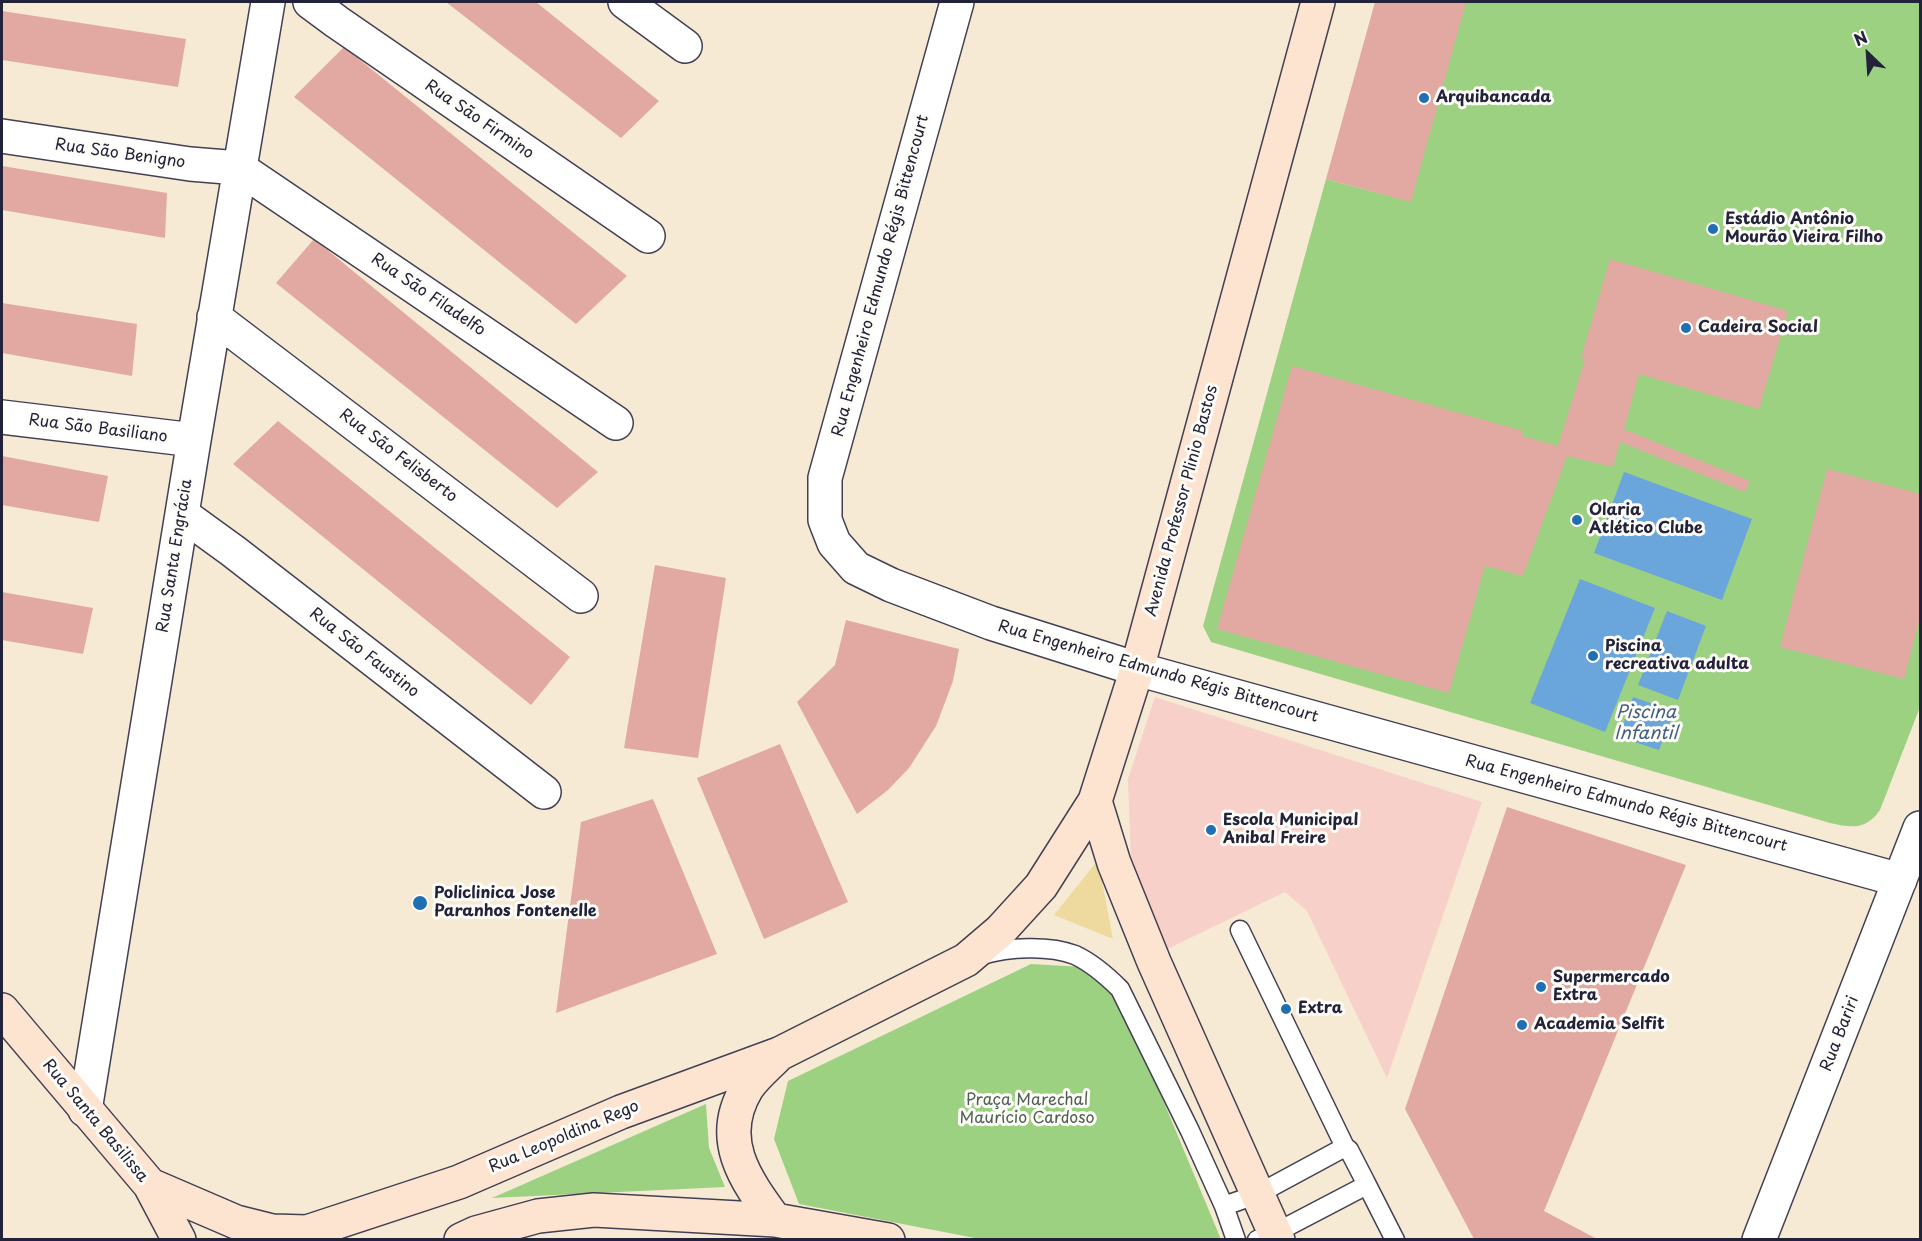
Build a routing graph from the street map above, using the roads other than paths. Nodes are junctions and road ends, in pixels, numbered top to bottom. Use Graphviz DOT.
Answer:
graph roads {
  1 [pos="268,2"];
  2 [pos="310,2"];
  3 [pos="625,2"];
  4 [pos="957,2"];
  5 [pos="1318,2"];
  6 [pos="685,46"];
  7 [pos="2,136"];
  8 [pos="239,168"];
  9 [pos="648,236"];
  10 [pos="214,317"];
  11 [pos="2,417"];
  12 [pos="616,423"];
  13 [pos="194,440"];
  14 [pos="182,514"];
  15 [pos="581,596"];
  16 [pos="1137,669"];
  17 [pos="544,792"];
  18 [pos="1095,801"];
  19 [pos="1920,828"];
  20 [pos="1900,880"];
  21 [pos="1240,930"];
  22 [pos="966,960"];
  23 [pos="2,1010"];
  24 [pos="779,1053"];
  25 [pos="85,1110"];
  26 [pos="1345,1147"];
  27 [pos="1365,1181"];
  28 [pos="150,1185"];
  29 [pos="1258,1194"];
  30 [pos="1224,1206"];
  31 [pos="775,1220"];
  32 [pos="1270,1237"];
  33 [pos="179,1239"];
  34 [pos="461,1239"];
  35 [pos="888,1239"];
  36 [pos="1236,1239"];
  37 [pos="1395,1239"];
  38 [pos="1760,1239"];
  1 -- 8 [label="street, Rua Santa Engrácia"];
  2 -- 9 [label="street, Rua São Firmino"];
  3 -- 6 [label="street"];
  4 -- 16 [label="street, Rua Engenheiro Edmundo Régis Bittencourt"];
  5 -- 16 [label="street, Avenida Professor Plinio Bastos"];
  7 -- 8 [label="street, Rua São Benigno"];
  8 -- 10 [label="street, Rua Santa Engrácia"];
  8 -- 12 [label="street, Rua São Filadelfo"];
  10 -- 13 [label="street, Rua Santa Engrácia"];
  10 -- 15 [label="street, Rua São Felisberto"];
  11 -- 13 [label="street, Rua São Basiliano"];
  13 -- 14 [label="street, Rua Santa Engrácia"];
  14 -- 17 [label="street, Rua São Faustino"];
  14 -- 25 [label="street, Rua Santa Engrácia"];
  16 -- 18 [label="street, Avenida Professor Plinio Bastos"];
  16 -- 20 [label="street, Rua Engenheiro Edmundo Régis Bittencourt"];
  18 -- 22 [label="street, Avenida Professor Plinio Bastos"];
  18 -- 29 [label="street"];
  19 -- 20 [label="street, Rua Bariri"];
  20 -- 38 [label="street, Rua Bariri"];
  21 -- 26 [label="lane"];
  22 -- 24 [label="street, Rua Leopoldina Rego"];
  22 -- 30 [label="lane"];
  23 -- 25 [label="street, Rua Santa Basilissa"];
  24 -- 28 [label="street, Rua Leopoldina Rego"];
  24 -- 31 [label="street"];
  25 -- 28 [label="street, Rua Santa Basilissa"];
  26 -- 27 [label="lane"];
  26 -- 29 [label="lane"];
  27 -- 32 [label="lane"];
  27 -- 37 [label="lane"];
  28 -- 33 [label="street, Rua Santa Basilissa"];
  29 -- 30 [label="lane"];
  29 -- 32 [label="street"];
  30 -- 36 [label="lane"];
  31 -- 34 [label="street"];
  31 -- 35 [label="street"];
}
